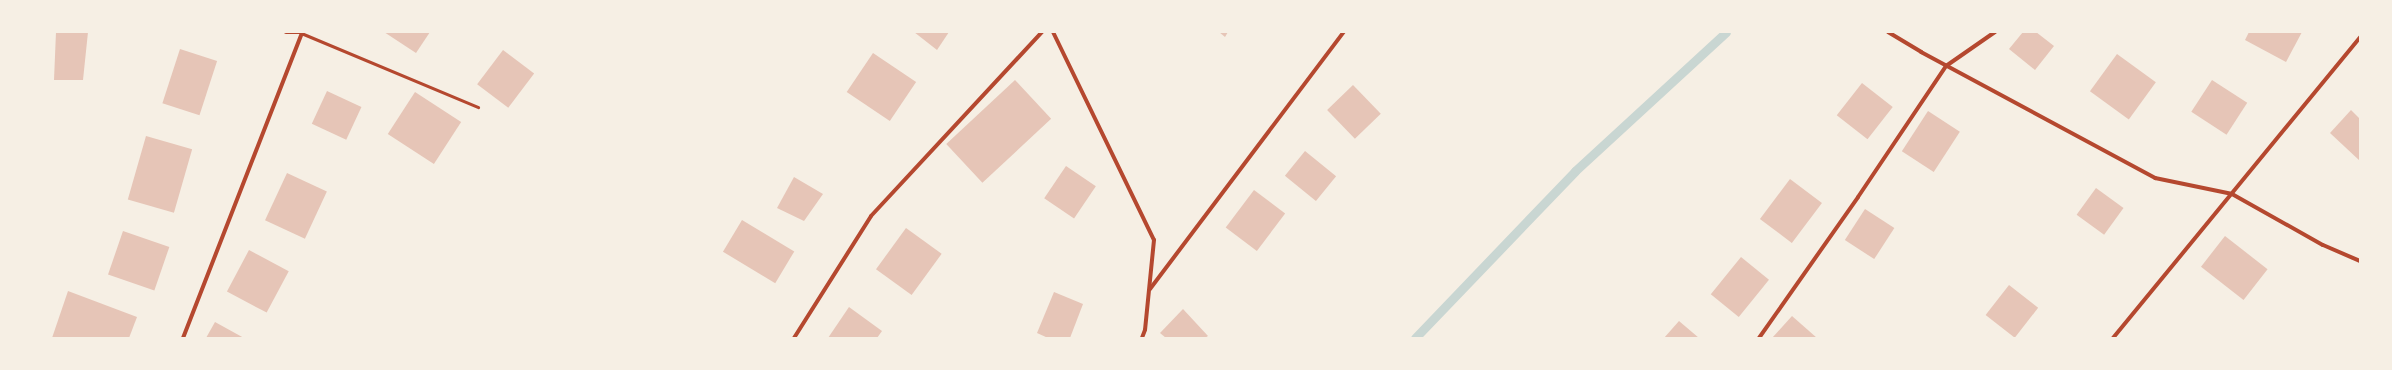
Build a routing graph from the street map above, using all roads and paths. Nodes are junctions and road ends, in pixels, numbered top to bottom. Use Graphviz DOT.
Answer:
graph roads {
  1 [pos="286,32"];
  2 [pos="301,32"];
  3 [pos="1042,32"];
  4 [pos="1054,32"];
  5 [pos="1344,32"];
  6 [pos="1888,32"];
  7 [pos="1995,32"];
  8 [pos="2360,37"];
  9 [pos="1946,66"];
  10 [pos="478,107"];
  11 [pos="2232,194"];
  12 [pos="2360,261"];
  13 [pos="1149,289"];
  14 [pos="183,338"];
  15 [pos="794,338"];
  16 [pos="1142,338"];
  17 [pos="1759,338"];
  18 [pos="2113,338"];
  1 -- 2 [label="street"];
  2 -- 10 [label="lane"];
  2 -- 14 [label="street"];
  3 -- 15 [label="street"];
  4 -- 13 [label="street"];
  5 -- 13 [label="street"];
  6 -- 9 [label="street"];
  7 -- 9 [label="street"];
  8 -- 11 [label="street"];
  9 -- 11 [label="street"];
  9 -- 17 [label="street"];
  11 -- 12 [label="street"];
  11 -- 18 [label="street"];
  13 -- 16 [label="street"];
}
